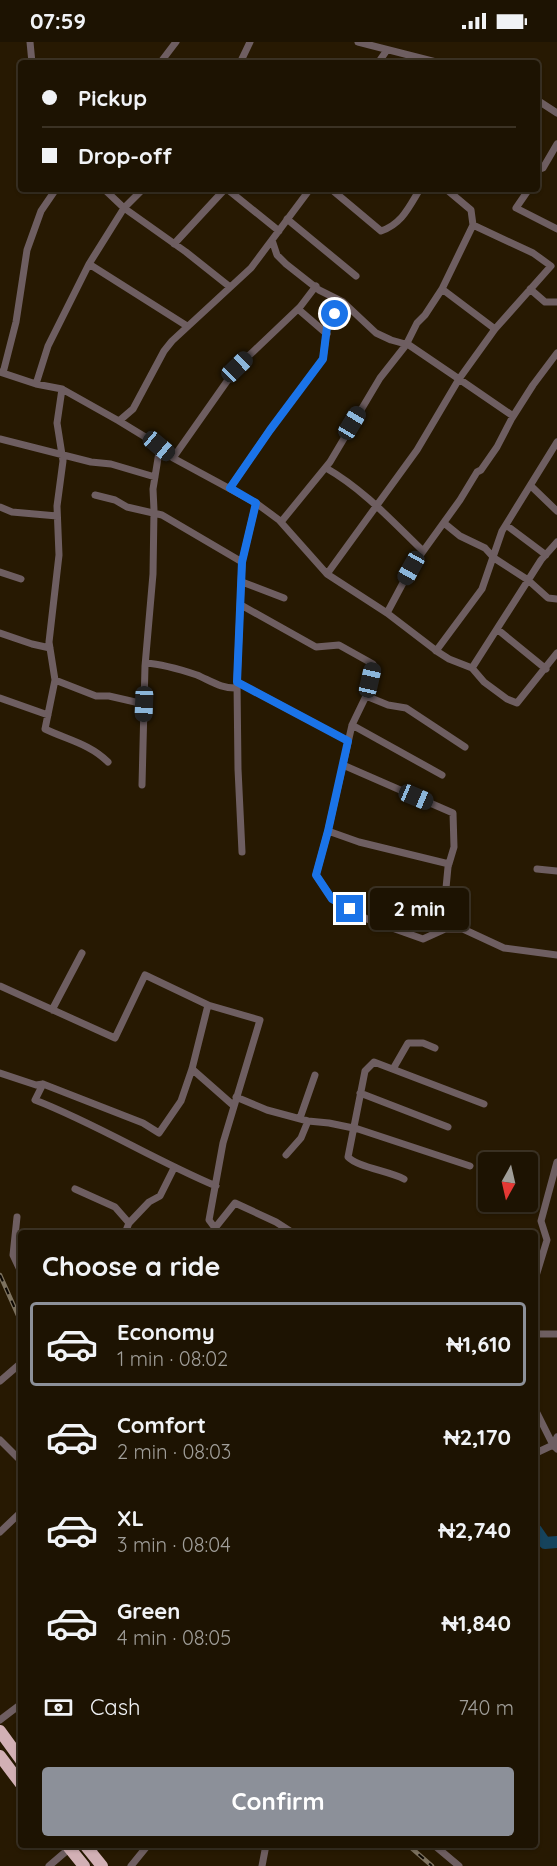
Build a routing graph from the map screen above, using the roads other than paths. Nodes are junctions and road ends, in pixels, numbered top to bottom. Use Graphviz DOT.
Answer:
graph roads {
  1 [pos="30,42"];
  2 [pos="176,42"];
  3 [pos="250,42"];
  4 [pos="358,42"];
  5 [pos="387,50"];
  6 [pos="32,60"];
  7 [pos="162,60"];
  8 [pos="241,60"];
  9 [pos="380,60"];
  10 [pos="428,60"];
  11 [pos="540,102"];
  12 [pos="557,112"];
  13 [pos="557,144"];
  14 [pos="540,169"];
  15 [pos="54,192"];
  16 [pos="107,192"];
  17 [pos="140,192"];
  18 [pos="223,192"];
  19 [pos="230,192"];
  20 [pos="308,192"];
  21 [pos="335,192"];
  22 [pos="418,192"];
  23 [pos="450,192"];
  24 [pos="527,192"];
  25 [pos="124,208"];
  26 [pos="287,219"];
  27 [pos="473,225"];
  28 [pos="557,229"];
  29 [pos="279,231"];
  30 [pos="272,240"];
  31 [pos="174,244"];
  32 [pos="89,264"];
  33 [pos="554,268"];
  34 [pos="356,276"];
  35 [pos="316,286"];
  36 [pos="230,287"];
  37 [pos="442,289"];
  38 [pos="530,289"];
  39 [pos="343,302"];
  40 [pos="557,302"];
  41 [pos="298,309"];
  42 [pos="187,326"];
  43 [pos="495,329"];
  44 [pos="327,334"];
  45 [pos="406,345"];
  46 [pos="557,353"];
  47 [pos="2,373"];
  48 [pos="459,379"];
  49 [pos="36,384"];
  50 [pos="62,389"];
  51 [pos="513,416"];
  52 [pos="119,421"];
  53 [pos="0,439"];
  54 [pos="557,442"];
  55 [pos="159,446"];
  56 [pos="62,455"];
  57 [pos="173,458"];
  58 [pos="326,468"];
  59 [pos="155,477"];
  60 [pos="531,486"];
  61 [pos="230,488"];
  62 [pos="95,495"];
  63 [pos="256,503"];
  64 [pos="0,507"];
  65 [pos="378,507"];
  66 [pos="557,510"];
  67 [pos="154,514"];
  68 [pos="57,516"];
  69 [pos="281,522"];
  70 [pos="444,523"];
  71 [pos="506,525"];
  72 [pos="557,542"];
  73 [pos="423,550"];
  74 [pos="546,555"];
  75 [pos="494,558"];
  76 [pos="242,562"];
  77 [pos="0,572"];
  78 [pos="327,574"];
  79 [pos="21,579"];
  80 [pos="528,580"];
  81 [pos="242,582"];
  82 [pos="284,598"];
  83 [pos="557,599"];
  84 [pos="240,605"];
  85 [pos="387,613"];
  86 [pos="497,629"];
  87 [pos="0,633"];
  88 [pos="50,648"];
  89 [pos="436,651"];
  90 [pos="557,653"];
  91 [pos="146,663"];
  92 [pos="472,668"];
  93 [pos="546,669"];
  94 [pos="55,681"];
  95 [pos="237,685"];
  96 [pos="366,696"];
  97 [pos="0,698"];
  98 [pos="144,704"];
  99 [pos="48,715"];
  100 [pos="352,725"];
  101 [pos="348,741"];
  102 [pos="465,747"];
  103 [pos="108,762"];
  104 [pos="343,765"];
  105 [pos="442,775"];
  106 [pos="142,785"];
  107 [pos="328,831"];
  108 [pos="242,852"];
  109 [pos="449,864"];
  110 [pos="537,869"];
  111 [pos="557,871"];
  112 [pos="442,930"];
  113 [pos="82,953"];
  114 [pos="557,955"];
  115 [pos="0,986"];
  116 [pos="208,1005"];
  117 [pos="52,1010"];
  118 [pos="435,1048"];
  119 [pos="192,1069"];
  120 [pos="393,1070"];
  121 [pos="0,1073"];
  122 [pos="315,1075"];
  123 [pos="43,1084"];
  124 [pos="360,1093"];
  125 [pos="236,1097"];
  126 [pos="484,1104"];
  127 [pos="234,1106"];
  128 [pos="304,1120"];
  129 [pos="448,1127"];
  130 [pos="353,1128"];
  131 [pos="286,1155"];
  132 [pos="557,1162"];
  133 [pos="470,1166"];
  134 [pos="174,1168"];
  135 [pos="404,1179"];
  136 [pos="216,1185"];
  137 [pos="75,1189"];
  138 [pos="17,1217"];
  139 [pos="129,1223"];
  140 [pos="126,1230"];
  141 [pos="212,1230"];
  142 [pos="215,1230"];
  143 [pos="288,1230"];
  144 [pos="18,1266"];
  145 [pos="538,1269"];
  146 [pos="538,1334"];
  147 [pos="557,1334"];
  148 [pos="18,1366"];
  149 [pos="0,1381"];
  150 [pos="538,1415"];
  151 [pos="557,1437"];
  152 [pos="0,1440"];
  153 [pos="555,1447"];
  154 [pos="538,1452"];
  155 [pos="18,1458"];
  156 [pos="18,1515"];
  157 [pos="0,1532"];
  158 [pos="18,1706"];
  159 [pos="0,1720"];
  160 [pos="0,1731"];
  161 [pos="0,1756"];
  162 [pos="18,1756"];
  163 [pos="18,1780"];
  164 [pos="79,1848"];
  165 [pos="81,1848"];
  166 [pos="82,1848"];
  167 [pos="146,1848"];
  168 [pos="265,1848"];
  169 [pos="438,1848"];
  170 [pos="49,1866"];
  171 [pos="84,1866"];
  172 [pos="102,1866"];
  173 [pos="131,1866"];
  174 [pos="262,1866"];
  175 [pos="459,1866"];
  1 -- 6 [label="street"];
  2 -- 7 [label="street"];
  3 -- 8 [label="street"];
  4 -- 5 [label="street"];
  5 -- 9 [label="street"];
  5 -- 10 [label="street"];
  11 -- 12 [label="street"];
  13 -- 14 [label="street"];
  15 -- 47 [label="street"];
  16 -- 25 [label="street"];
  17 -- 25 [label="street"];
  18 -- 31 [label="street"];
  19 -- 29 [label="street"];
  20 -- 26 [label="street"];
  21 -- 22 [label="street"];
  23 -- 27 [label="street"];
  24 -- 28 [label="street"];
  25 -- 31 [label="street"];
  25 -- 32 [label="street"];
  26 -- 29 [label="street"];
  26 -- 34 [label="street"];
  27 -- 33 [label="street"];
  27 -- 37 [label="street"];
  29 -- 30 [label="street"];
  30 -- 35 [label="street"];
  30 -- 36 [label="street"];
  31 -- 36 [label="street"];
  32 -- 42 [label="street"];
  32 -- 49 [label="street"];
  33 -- 38 [label="street"];
  35 -- 39 [label="street"];
  35 -- 41 [label="street"];
  36 -- 42 [label="street"];
  37 -- 43 [label="street"];
  37 -- 45 [label="street"];
  38 -- 40 [label="street"];
  38 -- 43 [label="street"];
  39 -- 44 [label="street"];
  39 -- 45 [label="street"];
  41 -- 44 [label="street"];
  41 -- 57 [label="street"];
  42 -- 52 [label="street"];
  43 -- 48 [label="street"];
  44 -- 61 [label="street"];
  45 -- 48 [label="street"];
  45 -- 58 [label="street"];
  46 -- 51 [label="street"];
  47 -- 49 [label="street"];
  48 -- 51 [label="street"];
  48 -- 65 [label="street"];
  49 -- 50 [label="street"];
  50 -- 52 [label="street"];
  50 -- 56 [label="street"];
  51 -- 70 [label="street"];
  52 -- 55 [label="street"];
  53 -- 56 [label="street"];
  54 -- 60 [label="street"];
  55 -- 57 [label="street"];
  55 -- 59 [label="street"];
  56 -- 59 [label="street"];
  56 -- 68 [label="street"];
  57 -- 61 [label="street"];
  58 -- 65 [label="street"];
  58 -- 69 [label="street"];
  59 -- 67 [label="street"];
  60 -- 66 [label="street"];
  60 -- 71 [label="street"];
  61 -- 63 [label="street"];
  62 -- 67 [label="street"];
  63 -- 69 [label="street"];
  63 -- 76 [label="street"];
  64 -- 68 [label="street"];
  65 -- 73 [label="street"];
  65 -- 78 [label="street"];
  67 -- 76 [label="street"];
  67 -- 91 [label="street"];
  68 -- 88 [label="street"];
  69 -- 78 [label="street"];
  70 -- 73 [label="street"];
  70 -- 75 [label="street"];
  71 -- 74 [label="street"];
  71 -- 75 [label="street"];
  72 -- 74 [label="street"];
  73 -- 85 [label="street"];
  74 -- 80 [label="street"];
  75 -- 80 [label="street"];
  75 -- 89 [label="street"];
  76 -- 81 [label="street"];
  77 -- 79 [label="street"];
  78 -- 85 [label="street"];
  80 -- 83 [label="street"];
  80 -- 86 [label="street"];
  81 -- 82 [label="street"];
  81 -- 84 [label="street"];
  84 -- 95 [label="street"];
  84 -- 96 [label="street"];
  85 -- 89 [label="street"];
  86 -- 92 [label="street"];
  86 -- 93 [label="street"];
  87 -- 88 [label="street"];
  88 -- 94 [label="street"];
  89 -- 92 [label="street"];
  90 -- 93 [label="street"];
  91 -- 95 [label="street"];
  91 -- 98 [label="street"];
  92 -- 93 [label="street"];
  94 -- 98 [label="street"];
  94 -- 99 [label="street"];
  95 -- 101 [label="street"];
  95 -- 108 [label="street"];
  96 -- 100 [label="street"];
  96 -- 102 [label="street"];
  97 -- 99 [label="street"];
  98 -- 106 [label="street"];
  99 -- 103 [label="street"];
  100 -- 101 [label="street"];
  100 -- 105 [label="street"];
  101 -- 104 [label="street"];
  104 -- 107 [label="street"];
  104 -- 109 [label="street"];
  107 -- 109 [label="street"];
  107 -- 112 [label="street"];
  109 -- 112 [label="street"];
  110 -- 111 [label="street"];
  112 -- 114 [label="street"];
  113 -- 117 [label="street"];
  115 -- 117 [label="street"];
  116 -- 117 [label="street"];
  116 -- 119 [label="street"];
  116 -- 125 [label="street"];
  118 -- 120 [label="street"];
  119 -- 123 [label="street"];
  119 -- 127 [label="street"];
  120 -- 124 [label="street"];
  120 -- 126 [label="street"];
  121 -- 123 [label="street"];
  122 -- 128 [label="street"];
  123 -- 134 [label="street"];
  124 -- 129 [label="street"];
  124 -- 130 [label="street"];
  125 -- 127 [label="street"];
  125 -- 128 [label="street"];
  127 -- 136 [label="street"];
  128 -- 130 [label="street"];
  128 -- 131 [label="street"];
  130 -- 133 [label="street"];
  130 -- 135 [label="street"];
  132 -- 145 [label="street"];
  134 -- 136 [label="street"];
  134 -- 139 [label="street"];
  136 -- 141 [label="street"];
  137 -- 139 [label="street"];
  138 -- 144 [label="street"];
  139 -- 140 [label="street"];
  142 -- 143 [label="street"];
  146 -- 147 [label="street"];
  148 -- 149 [label="street"];
  150 -- 153 [label="street"];
  151 -- 153 [label="street"];
  152 -- 155 [label="street"];
  153 -- 154 [label="street"];
  156 -- 157 [label="street"];
  158 -- 159 [label="street"];
  160 -- 162 [label="highway"];
  161 -- 163 [label="highway"];
  164 -- 170 [label="street"];
  165 -- 171 [label="highway"];
  166 -- 172 [label="highway"];
  167 -- 173 [label="street"];
  168 -- 174 [label="street"];
  169 -- 175 [label="street"];
}
